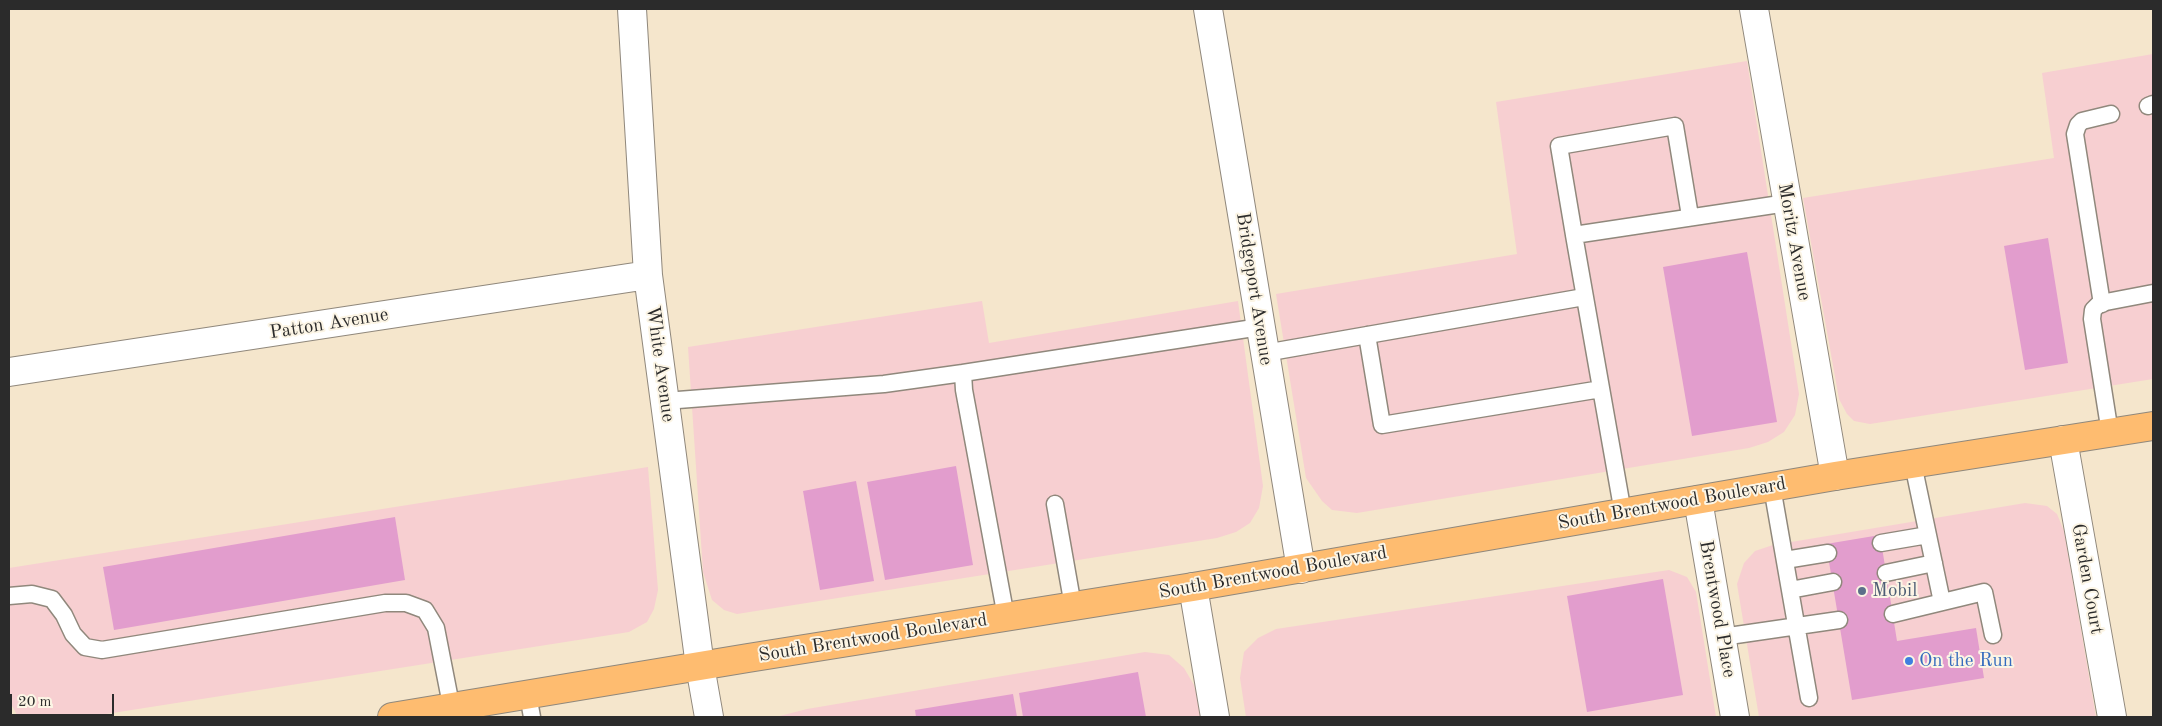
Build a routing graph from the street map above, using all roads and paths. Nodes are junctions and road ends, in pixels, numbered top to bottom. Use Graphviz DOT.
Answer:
graph roads {
  1 [pos="632,9"];
  2 [pos="1208,9"];
  3 [pos="1754,9"];
  4 [pos="2111,114"];
  5 [pos="1787,203"];
  6 [pos="1690,216"];
  7 [pos="1574,235"];
  8 [pos="648,275"];
  9 [pos="2153,293"];
  10 [pos="1584,296"];
  11 [pos="2102,304"];
  12 [pos="1367,335"];
  13 [pos="1263,340"];
  14 [pos="9,372"];
  15 [pos="963,372"];
  16 [pos="1601,390"];
  17 [pos="665,401"];
  18 [pos="2153,426"];
  19 [pos="2110,433"];
  20 [pos="2063,440"];
  21 [pos="1913,464"];
  22 [pos="1835,476"];
  23 [pos="1772,487"];
  24 [pos="1698,500"];
  25 [pos="1055,504"];
  26 [pos="1622,513"];
  27 [pos="1928,535"];
  28 [pos="1881,543"];
  29 [pos="1828,553"];
  30 [pos="1785,560"];
  31 [pos="1934,563"];
  32 [pos="1301,569"];
  33 [pos="1886,573"];
  34 [pos="1832,582"];
  35 [pos="1193,587"];
  36 [pos="1790,590"];
  37 [pos="9,596"];
  38 [pos="1942,602"];
  39 [pos="1073,606"];
  40 [pos="1893,614"];
  41 [pos="1006,617"];
  42 [pos="1839,620"];
  43 [pos="1796,626"];
  44 [pos="1993,635"];
  45 [pos="1722,636"];
  46 [pos="700,666"];
  47 [pos="1809,698"];
  48 [pos="530,706"];
  49 [pos="452,712"];
  50 [pos="392,717"];
  51 [pos="709,717"];
  52 [pos="1215,717"];
  53 [pos="1735,717"];
  54 [pos="2112,717"];
  1 -- 8 [label="street, White Avenue"];
  2 -- 13 [label="street, Bridgeport Avenue"];
  3 -- 5 [label="street, Moritz Avenue"];
  4 -- 11 [label="lane"];
  5 -- 6 [label="lane"];
  5 -- 22 [label="street, Moritz Avenue"];
  6 -- 7 [label="lane"];
  6 -- 7 [label="lane"];
  7 -- 10 [label="lane"];
  8 -- 14 [label="street, Patton Avenue"];
  8 -- 17 [label="street, White Avenue"];
  9 -- 11 [label="lane"];
  10 -- 12 [label="lane"];
  10 -- 16 [label="lane"];
  11 -- 19 [label="lane"];
  12 -- 13 [label="lane"];
  12 -- 16 [label="lane"];
  13 -- 15 [label="lane"];
  13 -- 32 [label="street, Bridgeport Avenue"];
  15 -- 17 [label="lane"];
  15 -- 41 [label="lane"];
  16 -- 26 [label="lane"];
  17 -- 46 [label="street, White Avenue"];
  18 -- 19 [label="main road, South Brentwood Boulevard"];
  19 -- 20 [label="main road, South Brentwood Boulevard"];
  20 -- 21 [label="main road, South Brentwood Boulevard"];
  20 -- 54 [label="street, Garden Court"];
  21 -- 22 [label="main road, South Brentwood Boulevard"];
  21 -- 27 [label="lane"];
  22 -- 23 [label="main road, South Brentwood Boulevard"];
  23 -- 24 [label="main road, South Brentwood Boulevard"];
  23 -- 30 [label="lane"];
  24 -- 26 [label="main road, South Brentwood Boulevard"];
  24 -- 45 [label="street, Brentwood Place"];
  25 -- 39 [label="lane"];
  26 -- 32 [label="main road, South Brentwood Boulevard"];
  27 -- 28 [label="lane"];
  27 -- 31 [label="lane"];
  29 -- 30 [label="lane"];
  30 -- 36 [label="lane"];
  31 -- 33 [label="lane"];
  31 -- 38 [label="lane"];
  32 -- 35 [label="main road, South Brentwood Boulevard"];
  34 -- 36 [label="lane"];
  35 -- 39 [label="main road, South Brentwood Boulevard"];
  35 -- 52 [label="street"];
  36 -- 43 [label="lane"];
  37 -- 49 [label="lane"];
  38 -- 40 [label="lane"];
  38 -- 44 [label="lane"];
  39 -- 41 [label="main road, South Brentwood Boulevard"];
  41 -- 46 [label="main road, South Brentwood Boulevard"];
  42 -- 43 [label="lane"];
  43 -- 45 [label="lane"];
  43 -- 47 [label="lane"];
  45 -- 53 [label="street, Brentwood Place"];
  46 -- 48 [label="main road, South Brentwood Boulevard"];
  46 -- 51 [label="street, White Avenue"];
  48 -- 49 [label="main road, South Brentwood Boulevard"];
  49 -- 50 [label="main road, South Brentwood Boulevard"];
}
